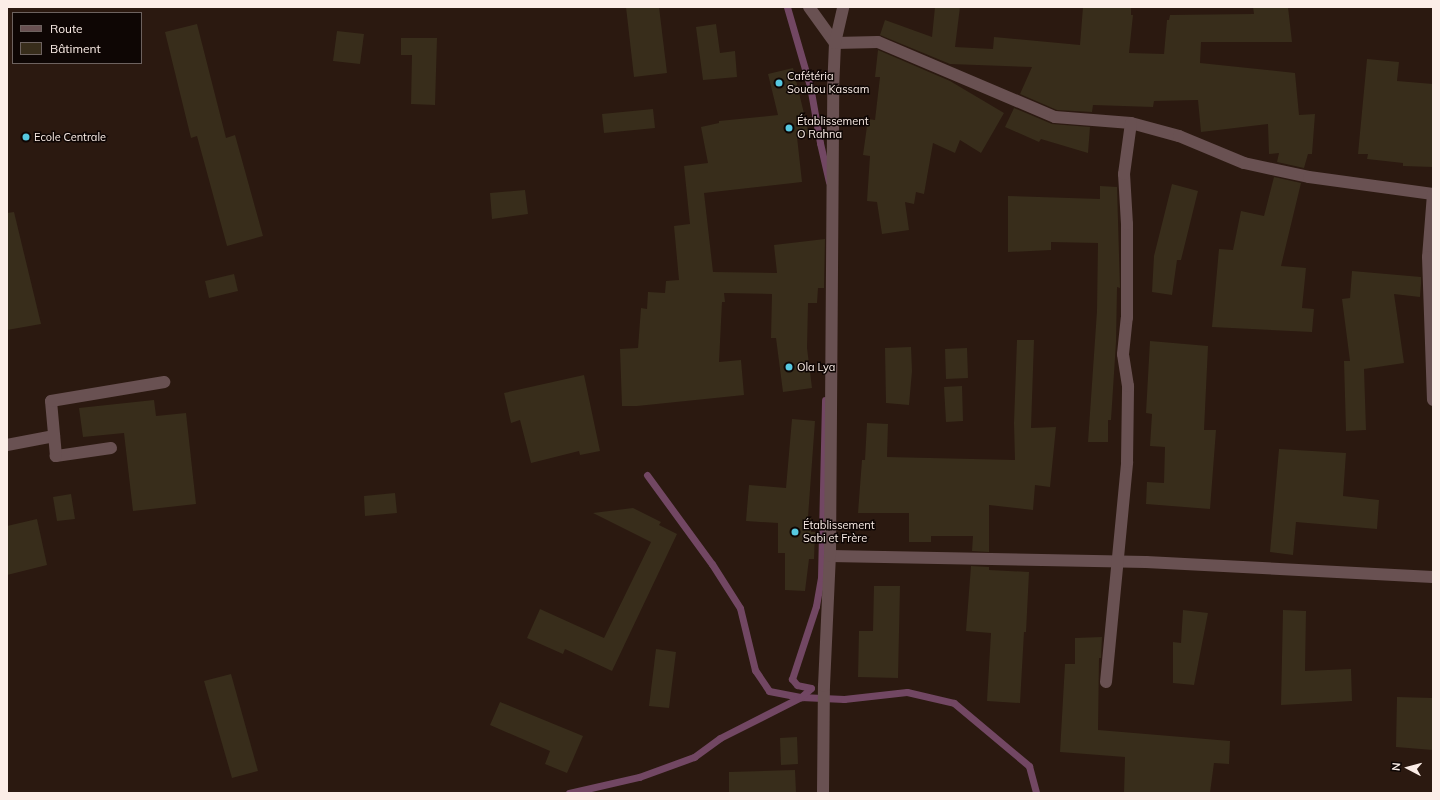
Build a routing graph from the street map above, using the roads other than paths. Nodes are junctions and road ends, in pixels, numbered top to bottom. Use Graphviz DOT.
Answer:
graph roads {
  1 [pos="809,7"];
  2 [pos="843,7"];
  3 [pos="835,43"];
  4 [pos="1130,123"];
  5 [pos="1433,194"];
  6 [pos="164,382"];
  7 [pos="1433,400"];
  8 [pos="54,436"];
  9 [pos="7,445"];
  10 [pos="112,448"];
  11 [pos="830,556"];
  12 [pos="1118,561"];
  13 [pos="1433,577"];
  14 [pos="1106,682"];
  15 [pos="823,793"];
  1 -- 3 [label="street"];
  2 -- 3 [label="street"];
  3 -- 4 [label="street"];
  3 -- 11 [label="street"];
  4 -- 5 [label="street"];
  4 -- 12 [label="street"];
  5 -- 7 [label="street"];
  6 -- 8 [label="street"];
  8 -- 9 [label="street"];
  8 -- 10 [label="street"];
  11 -- 12 [label="street"];
  11 -- 15 [label="street"];
  12 -- 13 [label="street"];
  12 -- 14 [label="street"];
}
